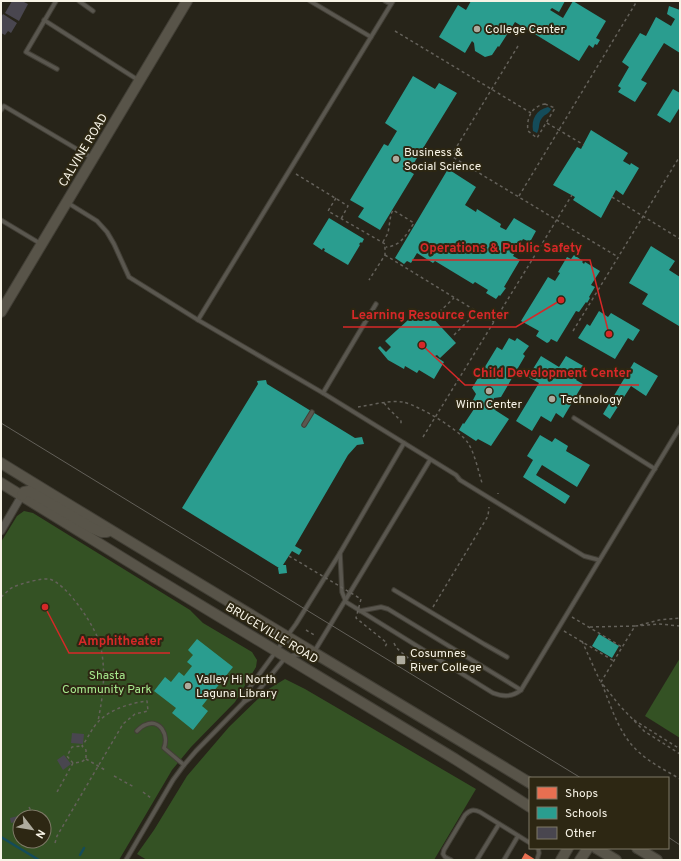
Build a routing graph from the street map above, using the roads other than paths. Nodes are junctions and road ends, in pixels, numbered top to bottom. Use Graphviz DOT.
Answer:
graph roads {
  1 [pos="56,1"];
  2 [pos="79,1"];
  3 [pos="187,1"];
  4 [pos="310,1"];
  5 [pos="385,1"];
  6 [pos="392,3"];
  7 [pos="92,11"];
  8 [pos="44,20"];
  9 [pos="371,37"];
  10 [pos="57,69"];
  11 [pos="140,81"];
  12 [pos="1,110"];
  13 [pos="93,159"];
  14 [pos="67,202"];
  15 [pos="1,220"];
  16 [pos="42,245"];
  17 [pos="376,304"];
  18 [pos="1,312"];
  19 [pos="198,320"];
  20 [pos="323,393"];
  21 [pos="312,412"];
  22 [pos="574,418"];
  23 [pos="304,425"];
  24 [pos="680,427"];
  25 [pos="404,443"];
  26 [pos="430,460"];
  27 [pos="1,463"];
  28 [pos="655,469"];
  29 [pos="1,483"];
  30 [pos="22,496"];
  31 [pos="1,531"];
  32 [pos="113,532"];
  33 [pos="340,553"];
  34 [pos="600,560"];
  35 [pos="394,590"];
  36 [pos="346,602"];
  37 [pos="360,611"];
  38 [pos="287,636"];
  39 [pos="276,650"];
  40 [pos="314,652"];
  41 [pos="286,657"];
  42 [pos="508,657"];
  43 [pos="521,690"];
  44 [pos="244,702"];
  45 [pos="137,731"];
  46 [pos="184,765"];
  47 [pos="529,782"];
  48 [pos="529,806"];
  49 [pos="499,824"];
  50 [pos="518,836"];
  51 [pos="529,842"];
  52 [pos="538,849"];
  53 [pos="567,849"];
  54 [pos="587,849"];
  55 [pos="598,849"];
  56 [pos="639,849"];
  57 [pos="126,860"];
  58 [pos="451,860"];
  59 [pos="477,860"];
  60 [pos="504,860"];
  61 [pos="537,860"];
  62 [pos="561,860"];
  63 [pos="580,860"];
  64 [pos="616,860"];
  65 [pos="658,860"];
  1 -- 8 [label="lane"];
  2 -- 7 [label="lane"];
  3 -- 11 [label="main road, CALVINE ROAD"];
  4 -- 9 [label="lane"];
  5 -- 6 [label="lane"];
  6 -- 9 [label="lane"];
  8 -- 10 [label="lane"];
  8 -- 11 [label="lane"];
  9 -- 19 [label="lane"];
  11 -- 13 [label="main road, CALVINE ROAD"];
  12 -- 13 [label="lane"];
  13 -- 14 [label="main road, CALVINE ROAD"];
  14 -- 16 [label="main road, CALVINE ROAD"];
  14 -- 19 [label="lane"];
  15 -- 16 [label="lane"];
  16 -- 18 [label="main road, CALVINE ROAD"];
  17 -- 20 [label="lane"];
  19 -- 20 [label="lane"];
  20 -- 25 [label="lane"];
  21 -- 23 [label="lane"];
  22 -- 28 [label="lane"];
  24 -- 28 [label="lane"];
  25 -- 26 [label="lane"];
  25 -- 33 [label="lane"];
  26 -- 34 [label="lane"];
  26 -- 36 [label="lane"];
  27 -- 32 [label="main road, BRUCEVILLE ROAD"];
  28 -- 34 [label="lane"];
  29 -- 30 [label="main road, BRUCEVILLE ROAD"];
  30 -- 31 [label="street"];
  30 -- 32 [label="main road"];
  30 -- 39 [label="main road, BRUCEVILLE ROAD"];
  32 -- 38 [label="main road, BRUCEVILLE ROAD"];
  33 -- 36 [label="lane"];
  33 -- 38 [label="lane"];
  34 -- 43 [label="lane"];
  35 -- 42 [label="lane"];
  36 -- 37 [label="lane"];
  36 -- 40 [label="lane"];
  37 -- 43 [label="lane"];
  37 -- 43 [label="lane"];
  38 -- 39 [label="lane"];
  38 -- 40 [label="main road, BRUCEVILLE ROAD"];
  39 -- 41 [label="main road, BRUCEVILLE ROAD"];
  39 -- 44 [label="lane"];
  40 -- 41 [label="lane"];
  40 -- 47 [label="main road, BRUCEVILLE ROAD"];
  41 -- 44 [label="lane"];
  41 -- 48 [label="main road, BRUCEVILLE ROAD"];
  44 -- 46 [label="lane"];
  45 -- 46 [label="lane"];
  46 -- 57 [label="lane"];
  49 -- 50 [label="lane"];
  49 -- 58 [label="lane"];
  49 -- 59 [label="lane"];
  50 -- 51 [label="lane"];
  50 -- 60 [label="lane"];
  52 -- 61 [label="lane"];
  53 -- 62 [label="main road"];
  54 -- 63 [label="main road"];
  55 -- 64 [label="main road"];
  56 -- 65 [label="main road"];
}
